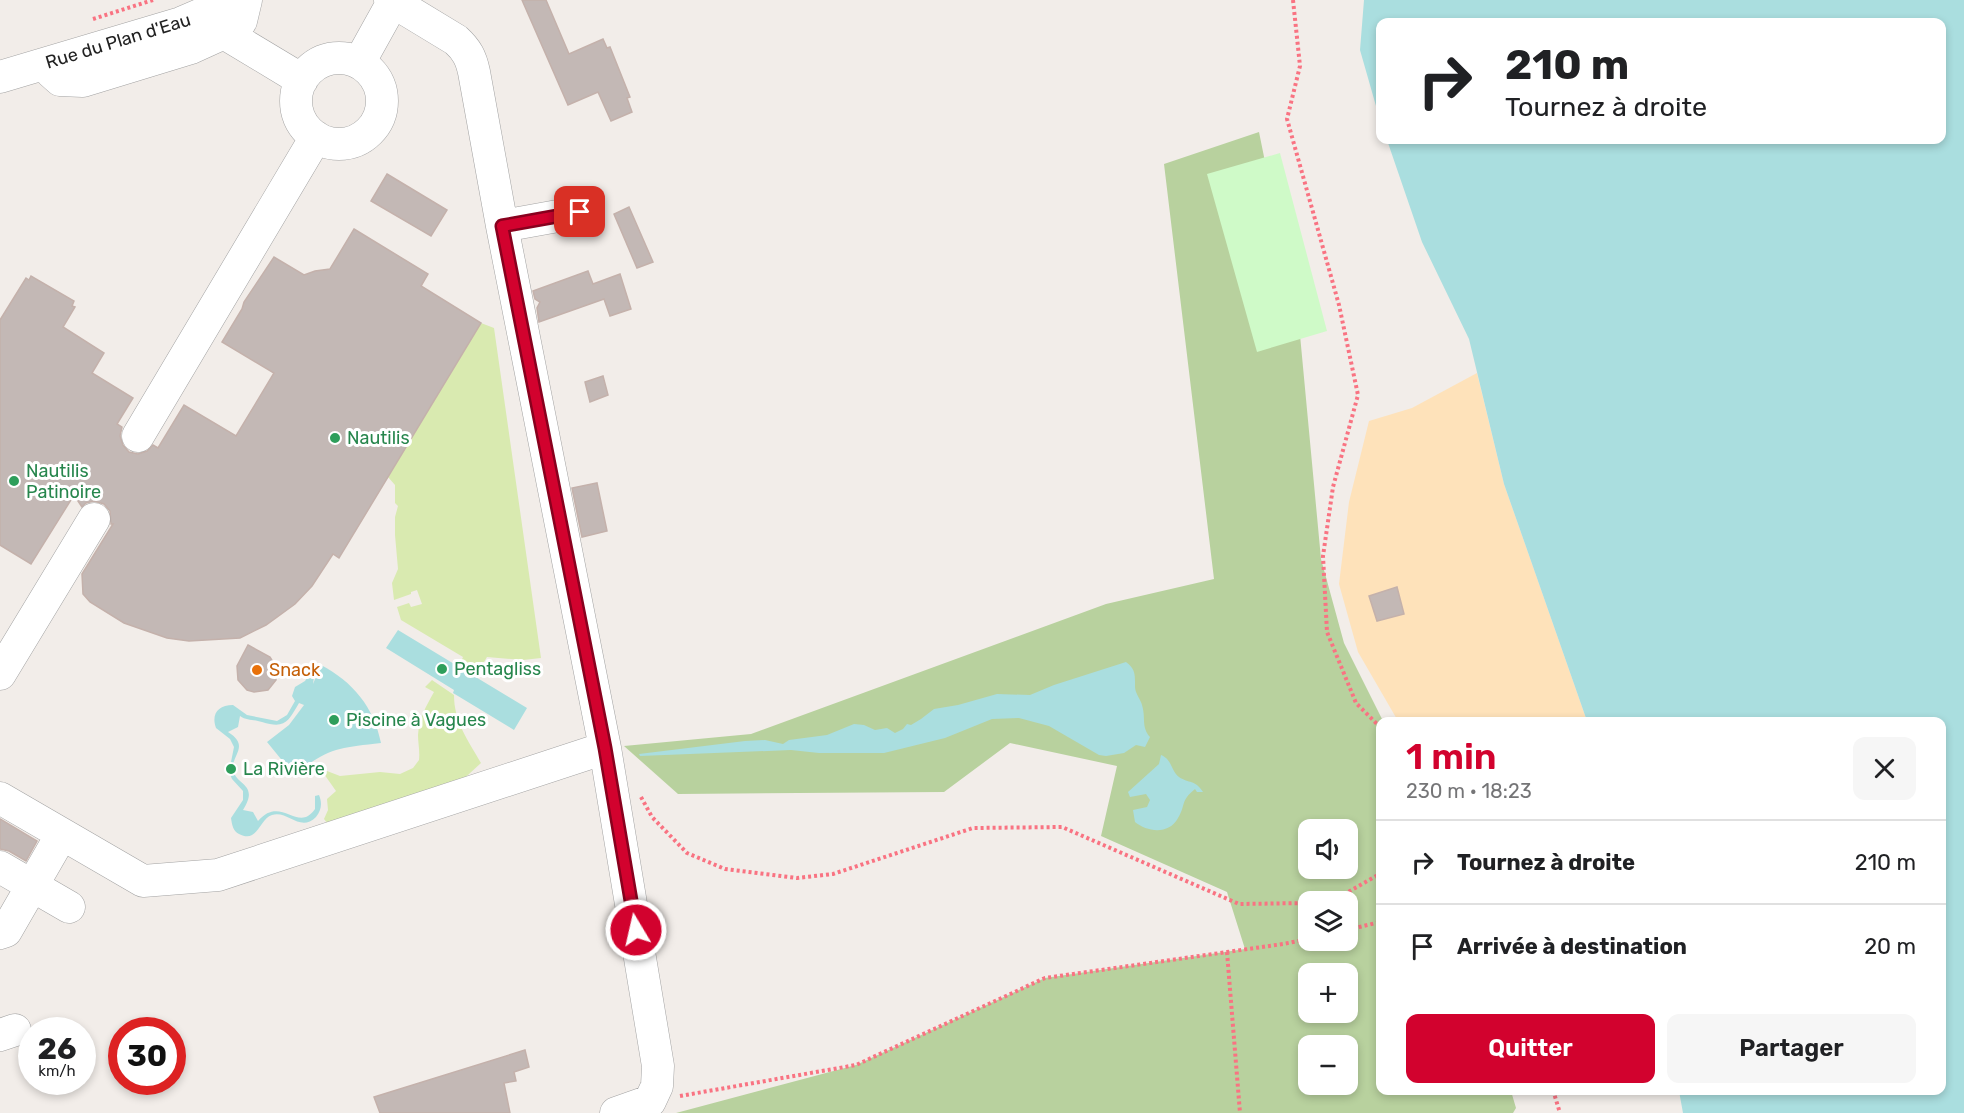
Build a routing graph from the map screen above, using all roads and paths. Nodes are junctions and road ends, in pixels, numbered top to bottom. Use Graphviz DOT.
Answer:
graph roads {
  1 [pos="234,0"];
  2 [pos="246,0"];
  3 [pos="1293,0"];
  4 [pos="392,1"];
  5 [pos="224,33"];
  6 [pos="48,63"];
  7 [pos="359,63"];
  8 [pos="0,77"];
  9 [pos="302,80"];
  10 [pos="316,137"];
  11 [pos="580,212"];
  12 [pos="502,226"];
  13 [pos="138,436"];
  14 [pos="94,519"];
  15 [pos="0,674"];
  16 [pos="1376,723"];
  17 [pos="605,748"];
  18 [pos="636,787"];
  19 [pos="0,798"];
  20 [pos="62,834"];
  21 [pos="0,867"];
  22 [pos="1376,876"];
  23 [pos="32,885"];
  24 [pos="1350,891"];
  25 [pos="1298,903"];
  26 [pos="69,907"];
  27 [pos="1376,923"];
  28 [pos="1358,927"];
  29 [pos="0,933"];
  30 [pos="1298,941"];
  31 [pos="1227,952"];
  32 [pos="1555,1095"];
  33 [pos="650,1101"];
  34 [pos="1559,1112"];
  35 [pos="616,1113"];
  36 [pos="1240,1113"];
  1 -- 6 [label="street, Rue du Plan d'Eau"];
  2 -- 5 [label="street"];
  3 -- 16 [label="path"];
  4 -- 7 [label="street"];
  4 -- 12 [label="street"];
  5 -- 6 [label="street"];
  5 -- 9 [label="street"];
  6 -- 8 [label="street, Rue du Plan d'Eau"];
  7 -- 9 [label="street"];
  7 -- 10 [label="street"];
  9 -- 10 [label="street"];
  10 -- 13 [label="street"];
  11 -- 12 [label="street"];
  12 -- 17 [label="street"];
  14 -- 15 [label="street"];
  17 -- 20 [label="street"];
  17 -- 33 [label="street"];
  18 -- 25 [label="path"];
  19 -- 20 [label="street"];
  20 -- 23 [label="street"];
  21 -- 23 [label="street"];
  22 -- 24 [label="path"];
  23 -- 26 [label="street"];
  23 -- 29 [label="street"];
  27 -- 28 [label="path"];
  30 -- 31 [label="path"];
  31 -- 33 [label="path"];
  31 -- 36 [label="path"];
  32 -- 34 [label="path"];
  33 -- 35 [label="street"];
}
